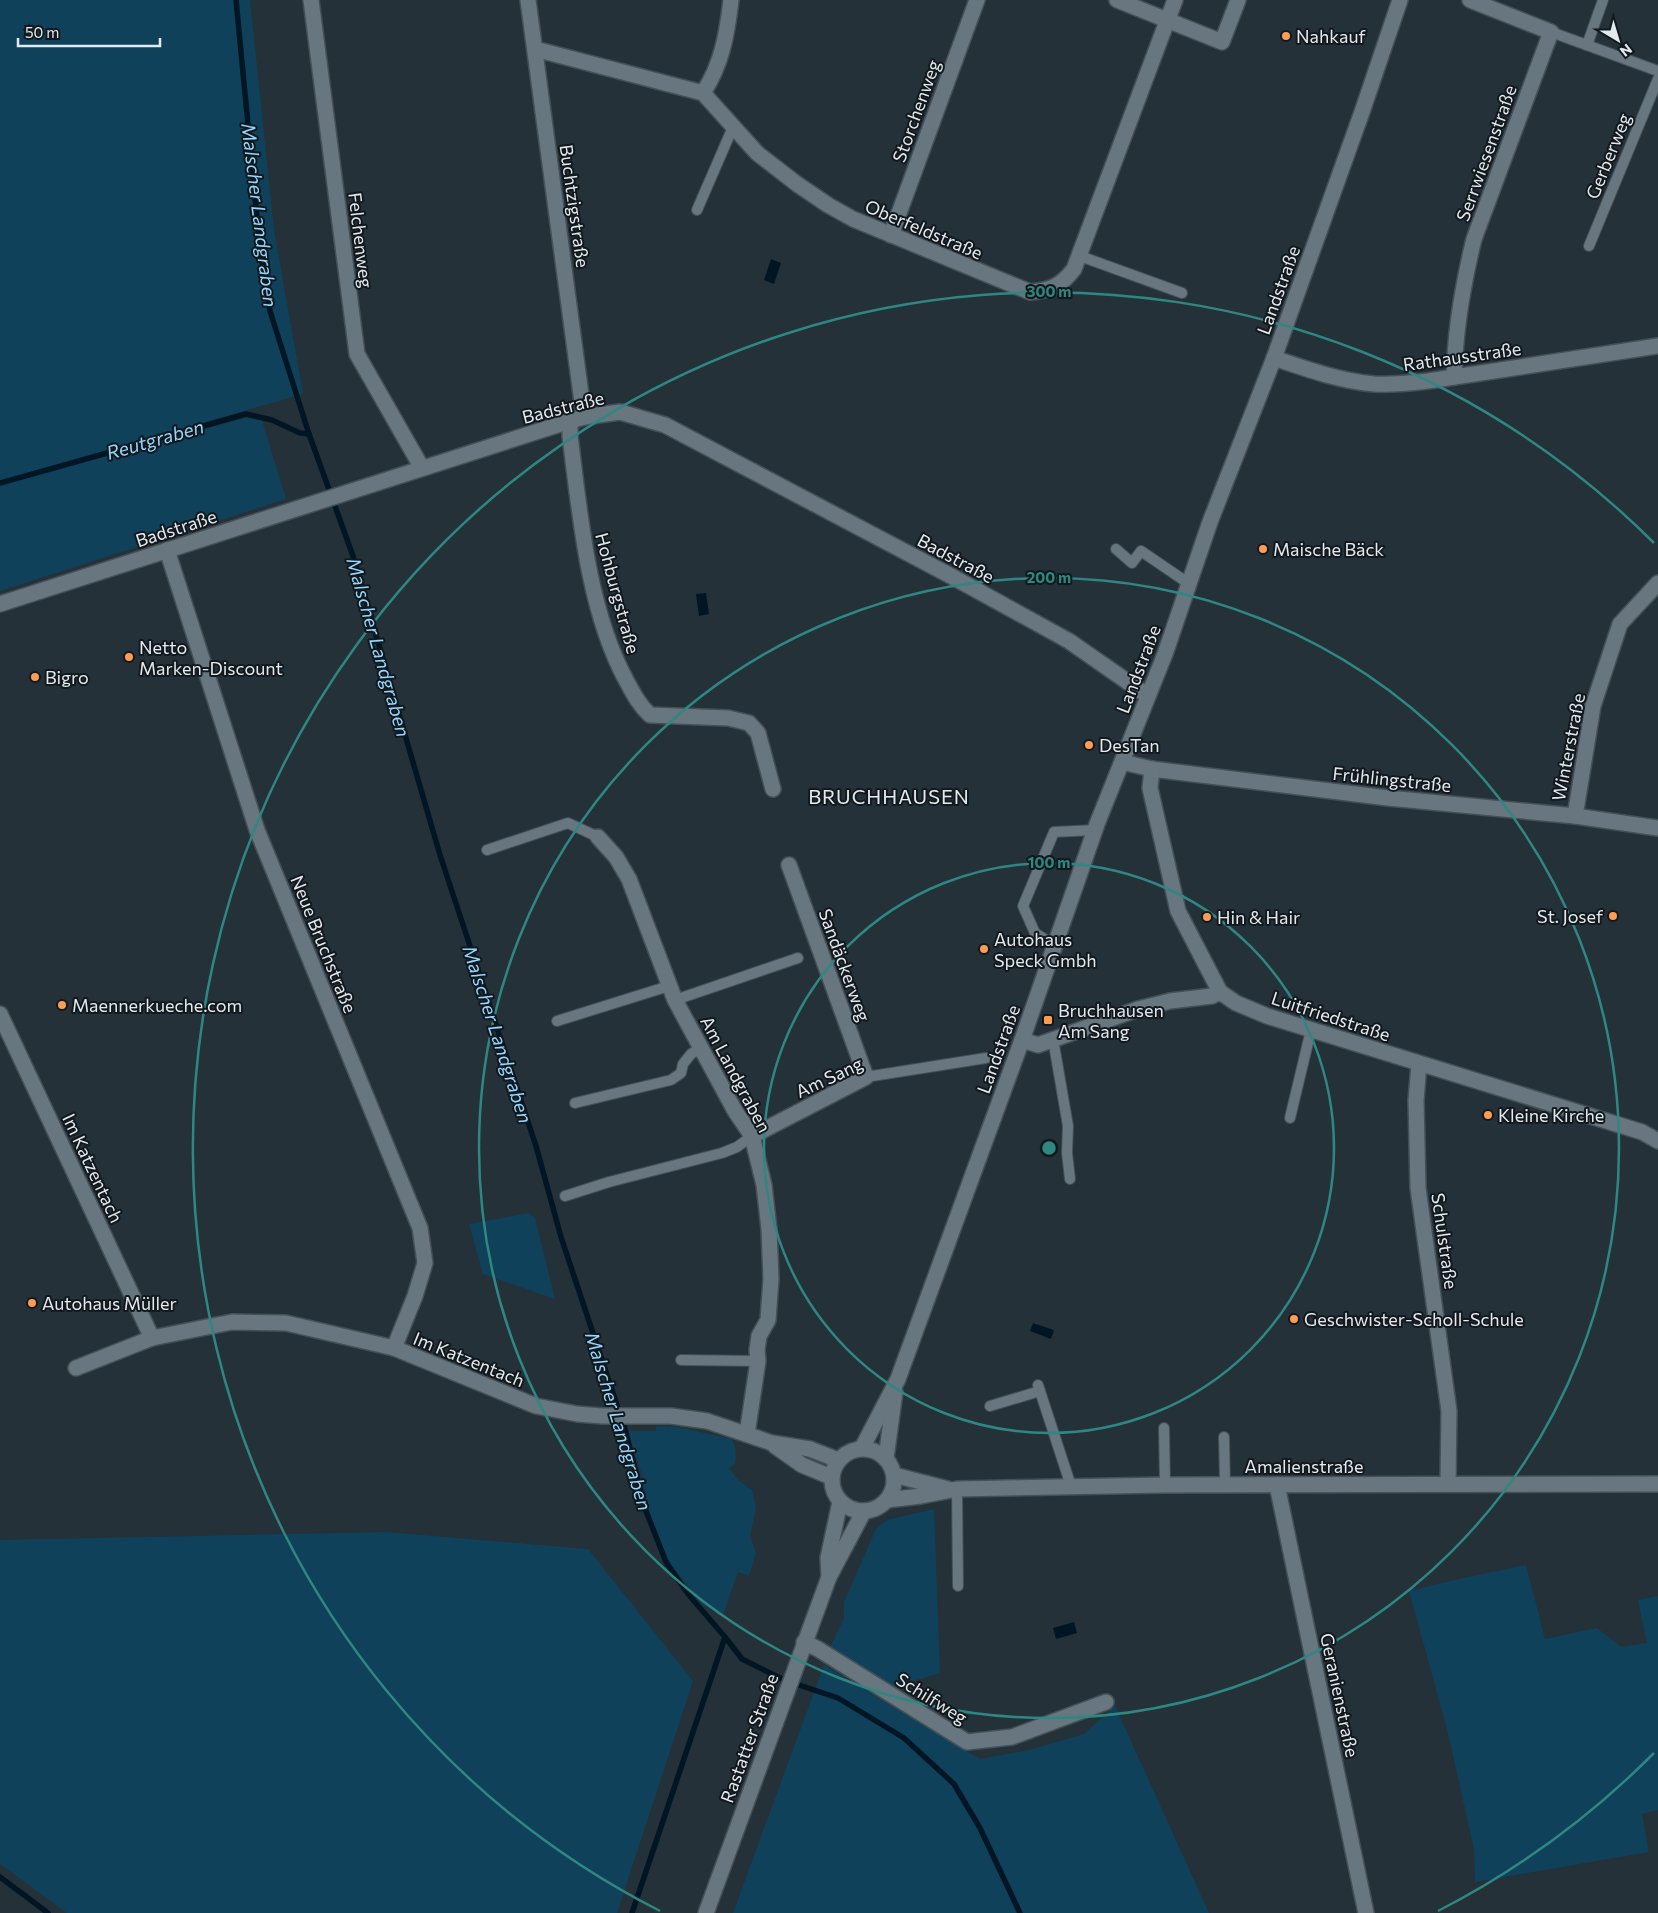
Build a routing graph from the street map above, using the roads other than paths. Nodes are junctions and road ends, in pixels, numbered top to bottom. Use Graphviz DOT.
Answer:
graph roads {
  1 [pos="311,0"];
  2 [pos="528,0"];
  3 [pos="731,0"];
  4 [pos="977,0"];
  5 [pos="1116,0"];
  6 [pos="1175,0"];
  7 [pos="1238,0"];
  8 [pos="1400,0"];
  9 [pos="1470,0"];
  10 [pos="1603,0"];
  11 [pos="1167,20"];
  12 [pos="1551,32"];
  13 [pos="1588,45"];
  14 [pos="535,49"];
  15 [pos="1658,71"];
  16 [pos="1658,79"];
  17 [pos="703,93"];
  18 [pos="733,128"];
  19 [pos="698,210"];
  20 [pos="892,235"];
  21 [pos="1589,246"];
  22 [pos="1080,256"];
  23 [pos="1182,293"];
  24 [pos="1658,346"];
  25 [pos="1274,358"];
  26 [pos="1454,377"];
  27 [pos="577,419"];
  28 [pos="422,468"];
  29 [pos="1116,549"];
  30 [pos="167,550"];
  31 [pos="1188,583"];
  32 [pos="1658,583"];
  33 [pos="0,604"];
  34 [pos="1148,696"];
  35 [pos="1122,762"];
  36 [pos="1152,769"];
  37 [pos="772,789"];
  38 [pos="1575,816"];
  39 [pos="1658,828"];
  40 [pos="1095,830"];
  41 [pos="598,837"];
  42 [pos="487,850"];
  43 [pos="789,865"];
  44 [pos="1054,945"];
  45 [pos="798,958"];
  46 [pos="669,986"];
  47 [pos="1220,992"];
  48 [pos="676,1000"];
  49 [pos="0,1014"];
  50 [pos="557,1022"];
  51 [pos="1311,1030"];
  52 [pos="1022,1040"];
  53 [pos="1053,1040"];
  54 [pos="701,1048"];
  55 [pos="986,1058"];
  56 [pos="1419,1064"];
  57 [pos="866,1077"];
  58 [pos="575,1103"];
  59 [pos="1290,1118"];
  60 [pos="752,1136"];
  61 [pos="1658,1141"];
  62 [pos="1070,1179"];
  63 [pos="565,1196"];
  64 [pos="152,1338"];
  65 [pos="394,1348"];
  66 [pos="681,1360"];
  67 [pos="758,1361"];
  68 [pos="76,1368"];
  69 [pos="898,1379"];
  70 [pos="990,1406"];
  71 [pos="1164,1428"];
  72 [pos="747,1434"];
  73 [pos="1224,1437"];
  74 [pos="772,1443"];
  75 [pos="862,1448"];
  76 [pos="886,1458"];
  77 [pos="838,1460"];
  78 [pos="894,1475"];
  79 [pos="831,1477"];
  80 [pos="1448,1483"];
  81 [pos="1225,1484"];
  82 [pos="1658,1484"];
  83 [pos="1165,1485"];
  84 [pos="1277,1485"];
  85 [pos="1071,1486"];
  86 [pos="953,1489"];
  87 [pos="887,1500"];
  88 [pos="840,1502"];
  89 [pos="864,1511"];
  90 [pos="829,1577"];
  91 [pos="958,1586"];
  92 [pos="804,1642"];
  93 [pos="1106,1702"];
  94 [pos="706,1913"];
  95 [pos="1366,1913"];
  1 -- 28 [label="street, Felchenweg"];
  2 -- 14 [label="street, Buchtzigstraße"];
  3 -- 17 [label="street"];
  4 -- 20 [label="street, Storchenweg"];
  5 -- 11 [label="street"];
  6 -- 11 [label="street, Oberfeldstraße"];
  7 -- 11 [label="street"];
  8 -- 25 [label="street, Landstraße"];
  9 -- 12 [label="street"];
  10 -- 13 [label="lane"];
  11 -- 22 [label="street, Oberfeldstraße"];
  12 -- 13 [label="lane"];
  12 -- 26 [label="street, Serrwiesenstraße"];
  13 -- 15 [label="lane"];
  14 -- 17 [label="street"];
  14 -- 27 [label="street, Buchtzigstraße"];
  16 -- 21 [label="lane, Gerberweg"];
  17 -- 18 [label="street, Oberfeldstraße"];
  18 -- 19 [label="lane"];
  18 -- 20 [label="street, Oberfeldstraße"];
  20 -- 22 [label="street, Oberfeldstraße"];
  22 -- 23 [label="lane"];
  24 -- 26 [label="street, Rathausstraße"];
  25 -- 26 [label="street, Rathausstraße"];
  25 -- 31 [label="street, Landstraße"];
  27 -- 28 [label="street, Badstraße"];
  27 -- 34 [label="street, Badstraße"];
  27 -- 37 [label="street, Hohburgstraße"];
  28 -- 30 [label="street, Badstraße"];
  29 -- 31 [label="lane"];
  30 -- 33 [label="street, Badstraße"];
  30 -- 65 [label="street, Neue Bruchstraße"];
  31 -- 34 [label="street, Landstraße"];
  32 -- 38 [label="street, Winterstraße"];
  34 -- 35 [label="street, Landstraße"];
  35 -- 36 [label="street, Frühlingstraße"];
  35 -- 40 [label="street, Landstraße"];
  36 -- 38 [label="street, Frühlingstraße"];
  36 -- 47 [label="street"];
  38 -- 39 [label="street, Frühlingstraße"];
  40 -- 44 [label="street, Landstraße"];
  40 -- 44 [label="lane"];
  41 -- 42 [label="lane"];
  41 -- 46 [label="street, Am Landgraben"];
  43 -- 57 [label="street, Sandäckerweg"];
  44 -- 52 [label="street, Landstraße"];
  45 -- 48 [label="lane"];
  46 -- 48 [label="street, Am Landgraben"];
  46 -- 50 [label="lane"];
  47 -- 51 [label="street, Luitfriedstraße"];
  47 -- 53 [label="street"];
  48 -- 54 [label="street, Am Landgraben"];
  49 -- 64 [label="street, Im Katzentach"];
  51 -- 56 [label="street, Luitfriedstraße"];
  51 -- 59 [label="lane"];
  52 -- 53 [label="street"];
  52 -- 69 [label="street, Landstraße"];
  53 -- 62 [label="lane"];
  54 -- 58 [label="lane"];
  54 -- 60 [label="street, Am Landgraben"];
  55 -- 57 [label="lane, Am Sang"];
  56 -- 61 [label="street, Luitfriedstraße"];
  56 -- 80 [label="street, Schulstraße"];
  57 -- 60 [label="street, Am Sang"];
  60 -- 63 [label="lane"];
  60 -- 67 [label="street, Am Landgraben"];
  64 -- 65 [label="street, Im Katzentach"];
  64 -- 68 [label="street, Im Katzentach"];
  65 -- 72 [label="street, Im Katzentach"];
  66 -- 67 [label="lane"];
  67 -- 72 [label="street, Am Landgraben"];
  69 -- 75 [label="street, Landstraße"];
  69 -- 76 [label="street, Landstraße"];
  70 -- 85 [label="lane"];
  71 -- 83 [label="lane"];
  72 -- 74 [label="street, Im Katzentach"];
  73 -- 81 [label="lane"];
  74 -- 77 [label="street, Im Katzentach"];
  74 -- 79 [label="street, Im Katzentach"];
  75 -- 76 [label="street"];
  75 -- 77 [label="street"];
  76 -- 78 [label="street"];
  77 -- 79 [label="street"];
  78 -- 86 [label="street, Amalienstraße"];
  78 -- 87 [label="street"];
  79 -- 88 [label="street"];
  80 -- 82 [label="street, Amalienstraße"];
  80 -- 84 [label="street, Amalienstraße"];
  81 -- 83 [label="street, Amalienstraße"];
  81 -- 84 [label="street, Amalienstraße"];
  83 -- 85 [label="street, Amalienstraße"];
  84 -- 95 [label="street, Geranienstraße"];
  85 -- 86 [label="street, Amalienstraße"];
  86 -- 87 [label="street, Amalienstraße"];
  86 -- 91 [label="lane"];
  87 -- 89 [label="street"];
  88 -- 89 [label="street"];
  88 -- 90 [label="street, Rastatter Straße"];
  89 -- 90 [label="street, Rastatter Straße"];
  90 -- 92 [label="street, Rastatter Straße"];
  92 -- 93 [label="street, Schilfweg"];
  92 -- 94 [label="street, Rastatter Straße"];
}
